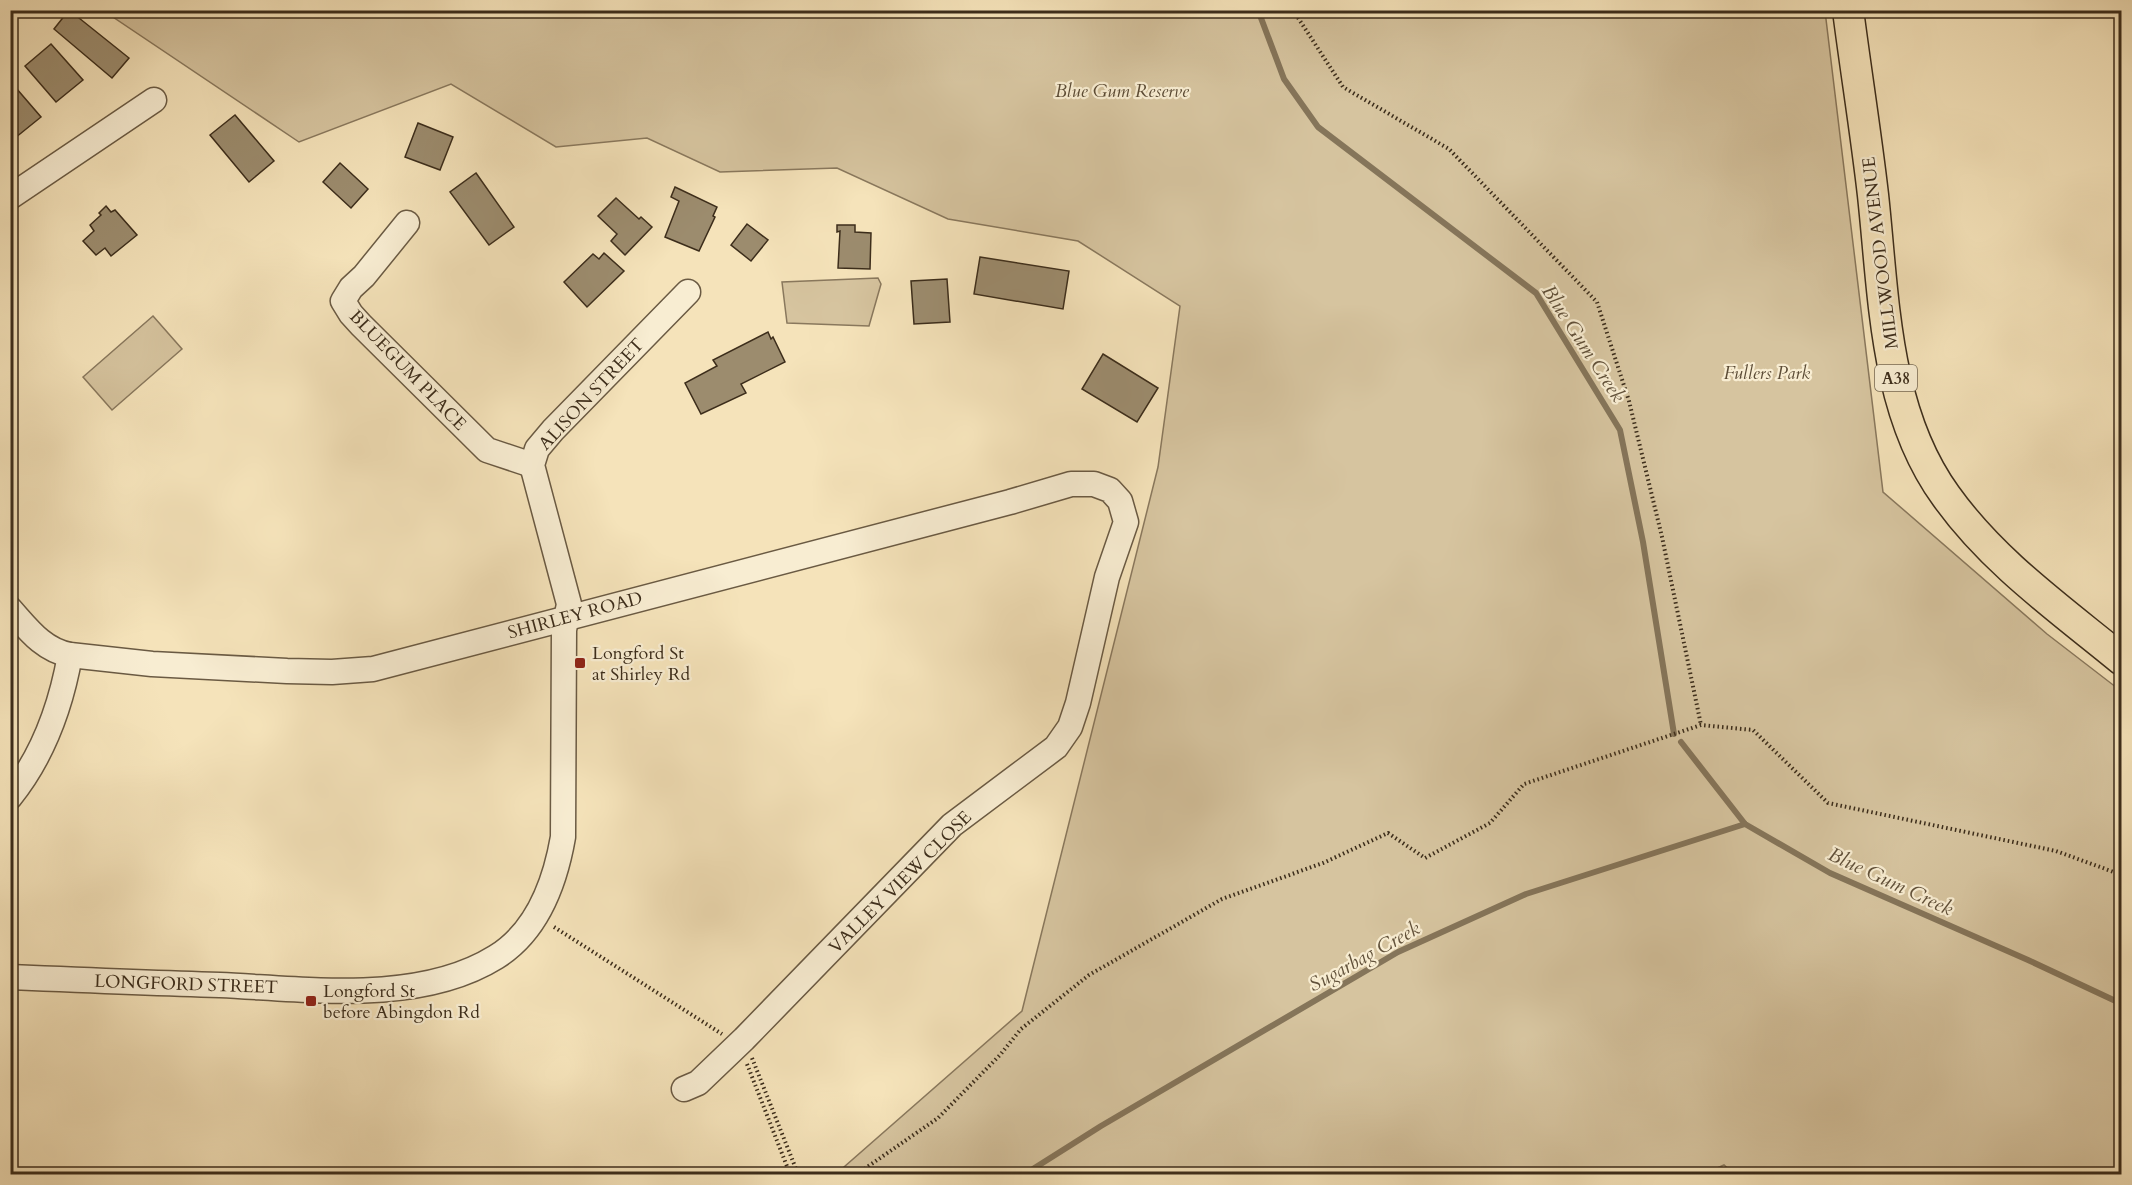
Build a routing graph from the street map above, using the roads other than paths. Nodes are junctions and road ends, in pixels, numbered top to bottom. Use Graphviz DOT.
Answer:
graph roads {
  1 [pos="1848,10"];
  2 [pos="154,100"];
  3 [pos="10,197"];
  4 [pos="407,223"];
  5 [pos="688,292"];
  6 [pos="532,465"];
  7 [pos="1126,522"];
  8 [pos="10,609"];
  9 [pos="567,616"];
  10 [pos="70,655"];
  11 [pos="2121,660"];
  12 [pos="10,797"];
  13 [pos="10,977"];
  14 [pos="684,1089"];
  1 -- 11 [label="main road, MILLWOOD AVENUE / A38"];
  2 -- 3 [label="street"];
  4 -- 6 [label="street, BLUEGUM PLACE"];
  5 -- 6 [label="street, ALISON STREET"];
  6 -- 9 [label="street, ALISON STREET"];
  7 -- 9 [label="street, SHIRLEY ROAD"];
  7 -- 14 [label="street, VALLEY VIEW CLOSE"];
  8 -- 10 [label="street, SHIRLEY ROAD"];
  9 -- 10 [label="street, SHIRLEY ROAD"];
  9 -- 13 [label="street, LONGFORD STREET"];
  10 -- 12 [label="street"];
}
